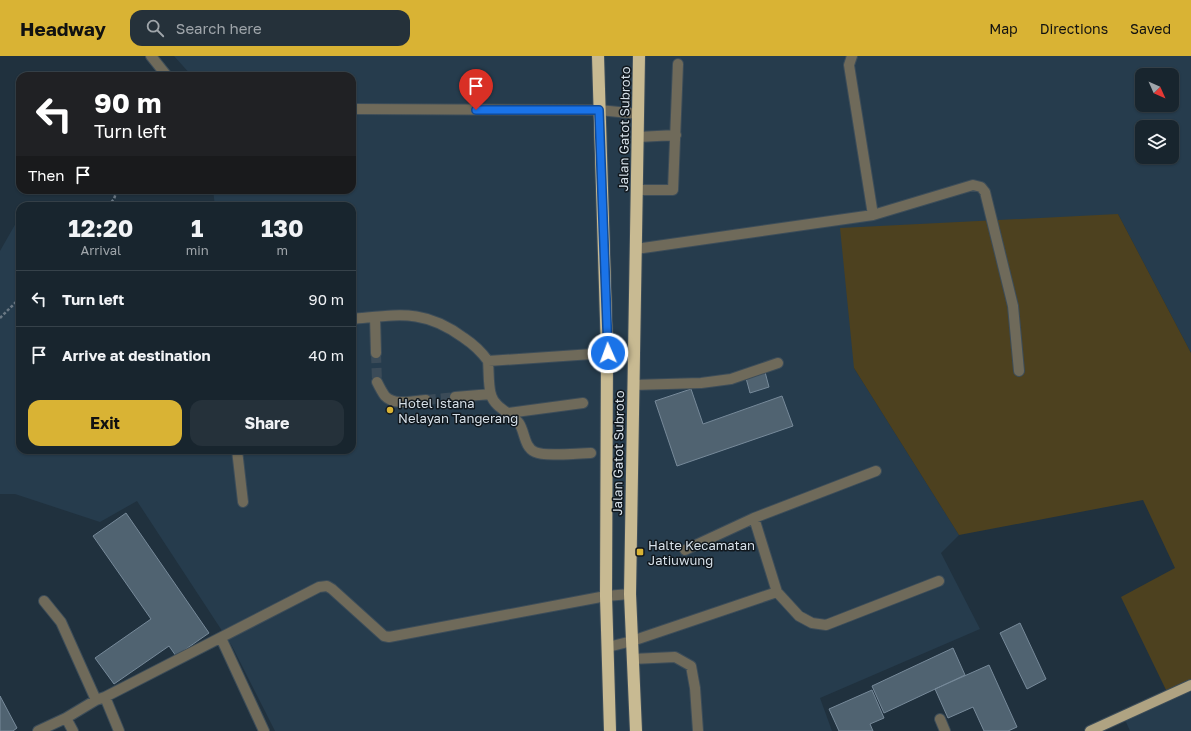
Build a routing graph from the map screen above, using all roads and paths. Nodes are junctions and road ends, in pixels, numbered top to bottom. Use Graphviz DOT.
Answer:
graph roads {
  1 [pos="151,56"];
  2 [pos="598,56"];
  3 [pos="639,56"];
  4 [pos="852,56"];
  5 [pos="678,64"];
  6 [pos="164,72"];
  7 [pos="356,109"];
  8 [pos="599,110"];
  9 [pos="639,114"];
  10 [pos="676,135"];
  11 [pos="638,137"];
  12 [pos="637,190"];
  13 [pos="873,215"];
  14 [pos="636,249"];
  15 [pos="16,302"];
  16 [pos="375,317"];
  17 [pos="0,318"];
  18 [pos="356,319"];
  19 [pos="376,353"];
  20 [pos="608,353"];
  21 [pos="488,361"];
  22 [pos="778,363"];
  23 [pos="1019,372"];
  24 [pos="377,382"];
  25 [pos="633,385"];
  26 [pos="491,394"];
  27 [pos="455,397"];
  28 [pos="426,400"];
  29 [pos="583,403"];
  30 [pos="508,413"];
  31 [pos="591,453"];
  32 [pos="237,454"];
  33 [pos="876,471"];
  34 [pos="243,502"];
  35 [pos="754,518"];
  36 [pos="685,550"];
  37 [pos="939,580"];
  38 [pos="777,592"];
  39 [pos="630,594"];
  40 [pos="606,596"];
  41 [pos="44,601"];
  42 [pos="221,638"];
  43 [pos="632,641"];
  44 [pos="608,646"];
  45 [pos="632,659"];
  46 [pos="1191,685"];
  47 [pos="101,699"];
  48 [pos="66,718"];
  49 [pos="940,719"];
  50 [pos="38,731"];
  51 [pos="73,731"];
  52 [pos="119,731"];
  53 [pos="264,731"];
  54 [pos="610,731"];
  55 [pos="636,731"];
  56 [pos="698,731"];
  57 [pos="945,731"];
  58 [pos="1090,731"];
  1 -- 6 [label="street"];
  2 -- 8 [label="highway, Jalan Gatot Subroto"];
  3 -- 9 [label="highway, Jalan Gatot Subroto"];
  4 -- 13 [label="street"];
  5 -- 10 [label="street"];
  7 -- 8 [label="street"];
  8 -- 9 [label="street"];
  8 -- 20 [label="highway, Jalan Gatot Subroto"];
  9 -- 11 [label="highway, Jalan Gatot Subroto"];
  10 -- 11 [label="street"];
  10 -- 12 [label="street"];
  11 -- 12 [label="highway, Jalan Gatot Subroto"];
  12 -- 14 [label="highway, Jalan Gatot Subroto"];
  13 -- 14 [label="street"];
  13 -- 23 [label="street"];
  14 -- 25 [label="highway, Jalan Gatot Subroto"];
  15 -- 17 [label="path"];
  16 -- 18 [label="street"];
  16 -- 19 [label="street"];
  16 -- 21 [label="street"];
  20 -- 21 [label="street"];
  20 -- 40 [label="highway, Jalan Gatot Subroto"];
  21 -- 26 [label="street"];
  22 -- 25 [label="street"];
  24 -- 28 [label="street"];
  25 -- 39 [label="highway, Jalan Gatot Subroto"];
  26 -- 27 [label="street"];
  26 -- 30 [label="street"];
  29 -- 30 [label="street"];
  30 -- 31 [label="street"];
  32 -- 34 [label="street"];
  33 -- 35 [label="street"];
  35 -- 36 [label="street"];
  35 -- 38 [label="street"];
  37 -- 38 [label="street"];
  38 -- 43 [label="street"];
  39 -- 40 [label="street"];
  39 -- 43 [label="highway, Jalan Gatot Subroto"];
  40 -- 42 [label="street"];
  40 -- 44 [label="highway, Jalan Gatot Subroto"];
  41 -- 47 [label="street"];
  42 -- 47 [label="street"];
  42 -- 53 [label="street"];
  43 -- 44 [label="street"];
  43 -- 45 [label="highway, Jalan Gatot Subroto"];
  44 -- 54 [label="highway, Jalan Gatot Subroto"];
  45 -- 55 [label="highway, Jalan Gatot Subroto"];
  45 -- 56 [label="street"];
  46 -- 58 [label="main road"];
  47 -- 48 [label="street"];
  47 -- 52 [label="street"];
  48 -- 50 [label="street"];
  48 -- 51 [label="street"];
  49 -- 57 [label="street"];
}
